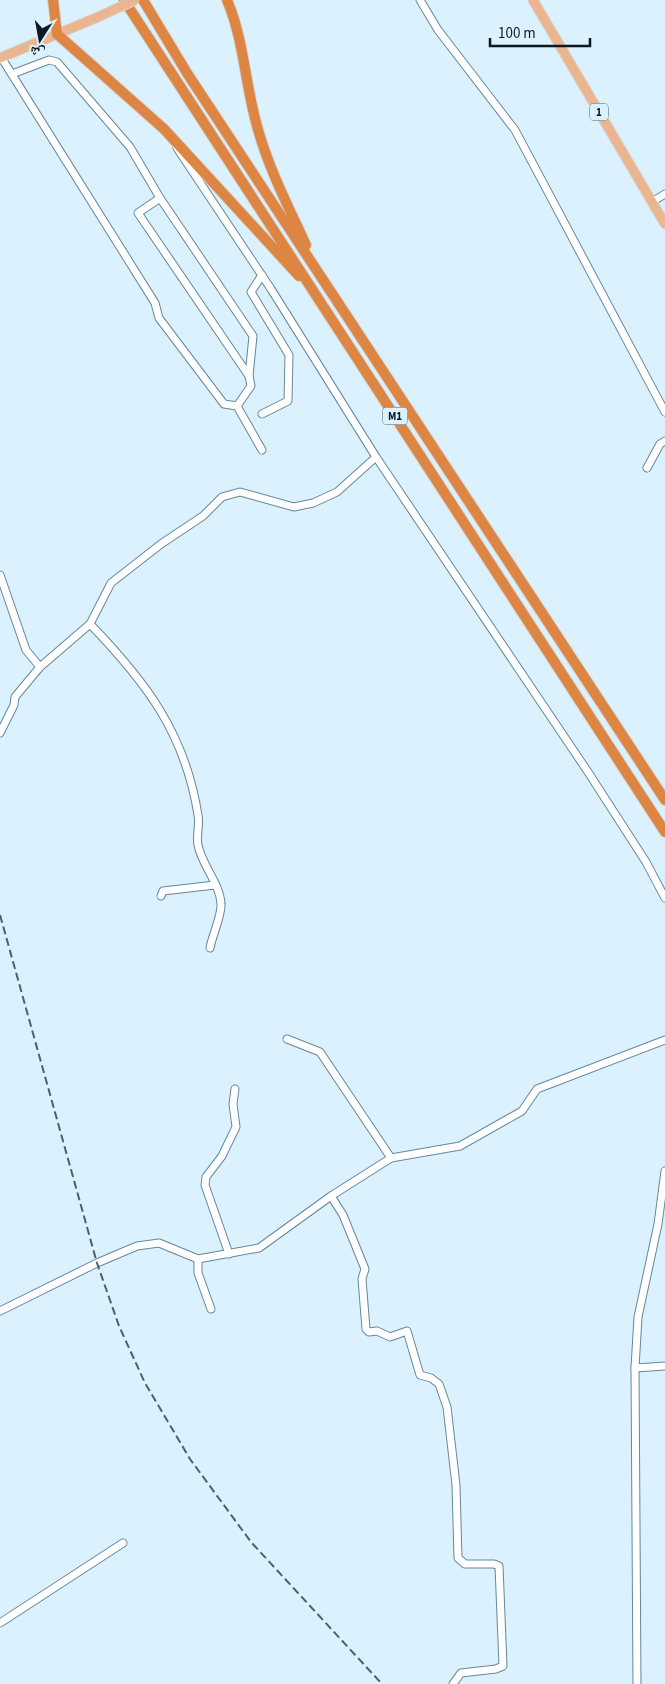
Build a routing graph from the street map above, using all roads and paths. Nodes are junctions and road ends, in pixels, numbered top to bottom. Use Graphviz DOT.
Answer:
graph roads {
  1 [pos="53,0"];
  2 [pos="124,0"];
  3 [pos="135,0"];
  4 [pos="143,0"];
  5 [pos="227,0"];
  6 [pos="420,0"];
  7 [pos="533,0"];
  8 [pos="57,34"];
  9 [pos="0,58"];
  10 [pos="12,74"];
  11 [pos="164,129"];
  12 [pos="665,194"];
  13 [pos="160,198"];
  14 [pos="652,202"];
  15 [pos="665,224"];
  16 [pos="262,275"];
  17 [pos="322,278"];
  18 [pos="321,300"];
  19 [pos="249,376"];
  20 [pos="237,406"];
  21 [pos="665,412"];
  22 [pos="262,414"];
  23 [pos="665,441"];
  24 [pos="262,450"];
  25 [pos="376,457"];
  26 [pos="647,468"];
  27 [pos="0,575"];
  28 [pos="90,624"];
  29 [pos="40,667"];
  30 [pos="0,734"];
  31 [pos="665,800"];
  32 [pos="665,832"];
  33 [pos="215,885"];
  34 [pos="161,896"];
  35 [pos="665,898"];
  36 [pos="210,948"];
  37 [pos="287,1039"];
  38 [pos="665,1040"];
  39 [pos="235,1089"];
  40 [pos="391,1158"];
  41 [pos="665,1171"];
  42 [pos="331,1196"];
  43 [pos="229,1254"];
  44 [pos="198,1260"];
  45 [pos="211,1309"];
  46 [pos="0,1311"];
  47 [pos="665,1366"];
  48 [pos="635,1368"];
  49 [pos="123,1543"];
  50 [pos="0,1623"];
  51 [pos="452,1684"];
  52 [pos="637,1684"];
  1 -- 8 [label="highway"];
  2 -- 18 [label="highway, M1"];
  3 -- 8 [label="main road, bridge"];
  4 -- 17 [label="highway, M1"];
  5 -- 17 [label="highway"];
  6 -- 21 [label="street"];
  7 -- 14 [label="main road, 1"];
  8 -- 9 [label="main road"];
  8 -- 11 [label="highway"];
  9 -- 10 [label="street"];
  10 -- 13 [label="street"];
  10 -- 20 [label="street"];
  11 -- 16 [label="street"];
  11 -- 18 [label="highway"];
  12 -- 14 [label="street"];
  13 -- 19 [label="street"];
  13 -- 19 [label="street"];
  14 -- 15 [label="main road, 1"];
  16 -- 22 [label="street"];
  16 -- 25 [label="street"];
  17 -- 31 [label="highway, M1"];
  18 -- 32 [label="highway, M1"];
  19 -- 20 [label="street"];
  20 -- 24 [label="street"];
  23 -- 26 [label="street"];
  25 -- 28 [label="street"];
  25 -- 35 [label="street"];
  27 -- 29 [label="street"];
  28 -- 29 [label="street"];
  28 -- 33 [label="street"];
  29 -- 30 [label="street"];
  33 -- 34 [label="street"];
  33 -- 36 [label="street"];
  37 -- 40 [label="street"];
  38 -- 40 [label="street"];
  39 -- 43 [label="street"];
  40 -- 42 [label="street"];
  41 -- 48 [label="street"];
  42 -- 43 [label="street"];
  42 -- 51 [label="street"];
  43 -- 44 [label="street"];
  44 -- 45 [label="street"];
  44 -- 46 [label="street"];
  47 -- 48 [label="street"];
  48 -- 52 [label="street"];
  49 -- 50 [label="street"];
}
